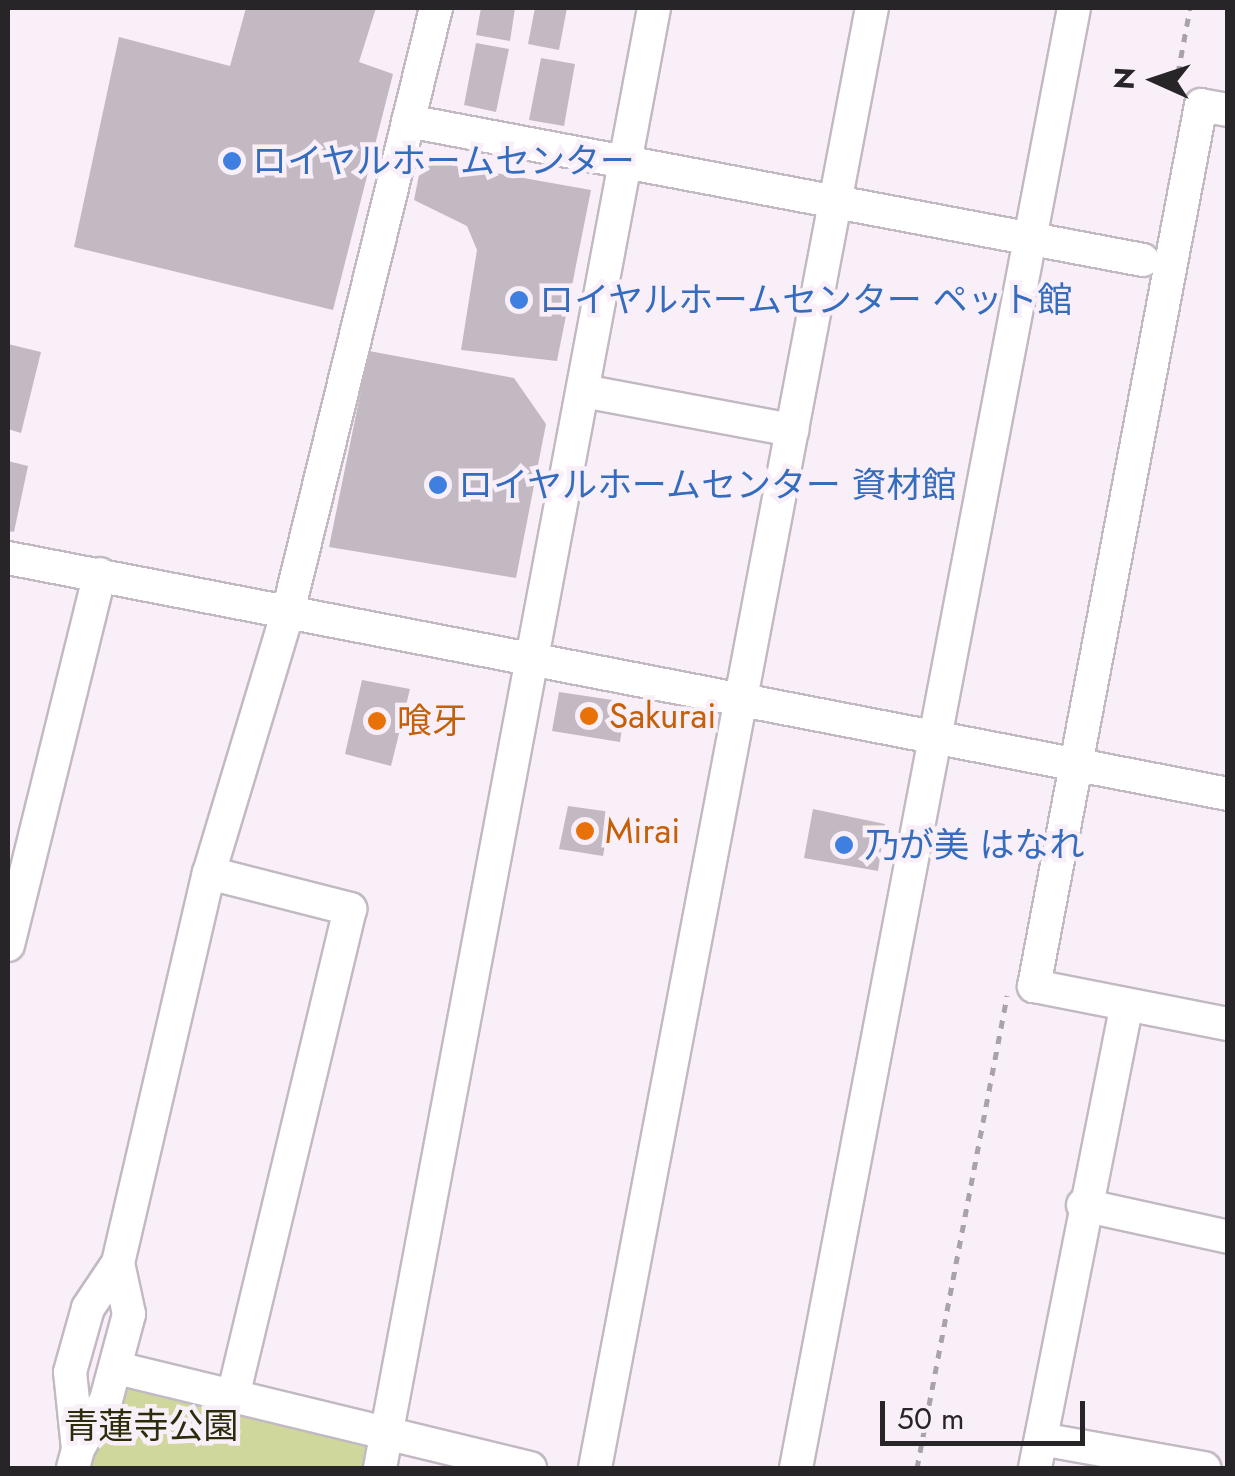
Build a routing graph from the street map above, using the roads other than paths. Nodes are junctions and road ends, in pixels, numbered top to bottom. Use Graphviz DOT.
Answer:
graph roads {
  1 [pos="436,8"];
  2 [pos="654,8"];
  3 [pos="872,8"];
  4 [pos="1074,8"];
  5 [pos="1228,110"];
  6 [pos="408,121"];
  7 [pos="624,164"];
  8 [pos="833,203"];
  9 [pos="1030,240"];
  10 [pos="1143,260"];
  11 [pos="583,391"];
  12 [pos="792,430"];
  13 [pos="8,558"];
  14 [pos="100,574"];
  15 [pos="288,612"];
  16 [pos="533,658"];
  17 [pos="742,698"];
  18 [pos="934,738"];
  19 [pos="1076,764"];
  20 [pos="1228,794"];
  21 [pos="209,873"];
  22 [pos="8,945"];
  23 [pos="1126,1004"];
  24 [pos="1228,1024"];
  25 [pos="1083,1205"];
  26 [pos="1228,1237"];
  27 [pos="118,1263"];
  28 [pos="117,1368"];
  29 [pos="233,1394"];
  30 [pos="388,1429"];
  31 [pos="1038,1454"];
  32 [pos="75,1458"];
  33 [pos="380,1468"];
  34 [pos="530,1468"];
  35 [pos="595,1468"];
  36 [pos="796,1468"];
  37 [pos="1204,1468"];
  1 -- 6 [label="street"];
  2 -- 7 [label="street"];
  3 -- 8 [label="street"];
  4 -- 9 [label="street"];
  5 -- 19 [label="street"];
  6 -- 7 [label="street"];
  6 -- 15 [label="street"];
  7 -- 8 [label="street"];
  7 -- 11 [label="street"];
  8 -- 9 [label="street"];
  8 -- 12 [label="street"];
  9 -- 10 [label="street"];
  9 -- 18 [label="street"];
  11 -- 12 [label="street"];
  11 -- 16 [label="street"];
  12 -- 17 [label="street"];
  13 -- 14 [label="street"];
  14 -- 15 [label="street"];
  14 -- 22 [label="street"];
  15 -- 16 [label="street"];
  15 -- 21 [label="street"];
  16 -- 17 [label="street"];
  16 -- 30 [label="street"];
  17 -- 18 [label="street"];
  17 -- 35 [label="street"];
  18 -- 19 [label="street"];
  18 -- 36 [label="street"];
  19 -- 20 [label="street"];
  19 -- 23 [label="street"];
  21 -- 27 [label="street"];
  21 -- 29 [label="street"];
  23 -- 24 [label="street"];
  23 -- 25 [label="street"];
  25 -- 26 [label="street"];
  25 -- 31 [label="street"];
  27 -- 28 [label="street"];
  27 -- 32 [label="street"];
  28 -- 29 [label="street"];
  28 -- 32 [label="street"];
  29 -- 30 [label="street"];
  30 -- 33 [label="street"];
  30 -- 34 [label="street"];
  31 -- 37 [label="street"];
}
